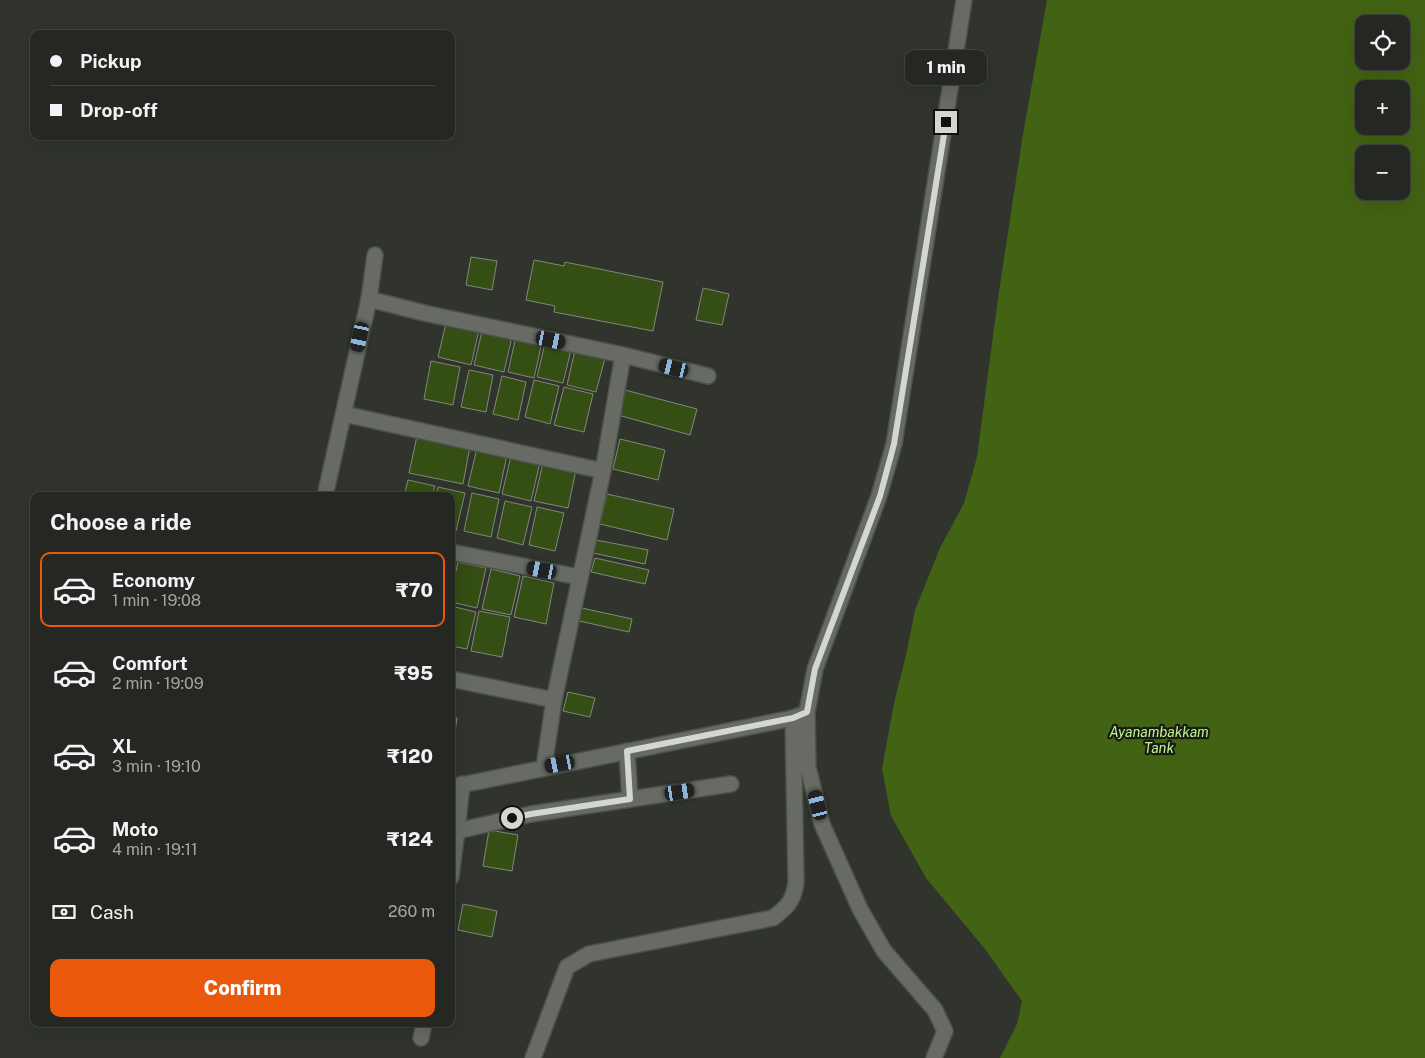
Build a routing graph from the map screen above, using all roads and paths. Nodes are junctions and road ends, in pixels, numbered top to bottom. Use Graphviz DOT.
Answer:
graph roads {
  1 [pos="964,0"];
  2 [pos="375,255"];
  3 [pos="369,299"];
  4 [pos="623,355"];
  5 [pos="708,376"];
  6 [pos="344,414"];
  7 [pos="603,471"];
  8 [pos="326,492"];
  9 [pos="455,553"];
  10 [pos="579,577"];
  11 [pos="455,680"];
  12 [pos="554,700"];
  13 [pos="807,712"];
  14 [pos="793,718"];
  15 [pos="627,751"];
  16 [pos="544,767"];
  17 [pos="730,784"];
  18 [pos="457,786"];
  19 [pos="630,799"];
  20 [pos="455,816"];
  21 [pos="455,831"];
  22 [pos="533,1058"];
  23 [pos="934,1058"];
  1 -- 13 [label="street"];
  2 -- 3 [label="street"];
  3 -- 4 [label="street"];
  3 -- 6 [label="street"];
  4 -- 5 [label="street"];
  4 -- 7 [label="street"];
  6 -- 7 [label="street"];
  6 -- 8 [label="street"];
  7 -- 10 [label="street"];
  9 -- 10 [label="street"];
  10 -- 12 [label="street"];
  11 -- 12 [label="street"];
  12 -- 16 [label="street"];
  13 -- 14 [label="street"];
  13 -- 23 [label="street"];
  14 -- 15 [label="street"];
  14 -- 22 [label="street"];
  15 -- 16 [label="street"];
  15 -- 19 [label="street"];
  16 -- 18 [label="street"];
  17 -- 19 [label="street"];
  18 -- 20 [label="street"];
  19 -- 21 [label="street"];
}
